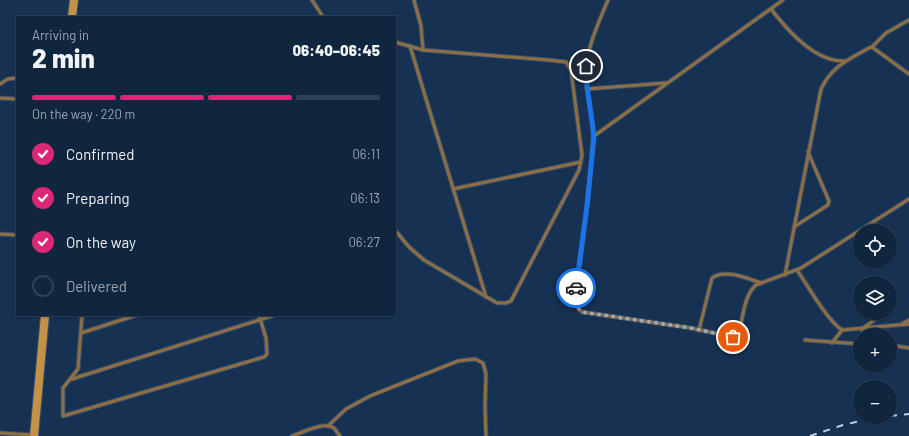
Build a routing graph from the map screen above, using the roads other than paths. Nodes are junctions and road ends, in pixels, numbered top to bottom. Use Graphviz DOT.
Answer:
graph roads {
  1 [pos="73,0"];
  2 [pos="312,0"];
  3 [pos="414,0"];
  4 [pos="608,0"];
  5 [pos="783,0"];
  6 [pos="771,9"];
  7 [pos="72,16"];
  8 [pos="322,16"];
  9 [pos="909,20"];
  10 [pos="396,42"];
  11 [pos="410,46"];
  12 [pos="872,47"];
  13 [pos="424,50"];
  14 [pos="845,61"];
  15 [pos="909,74"];
  16 [pos="16,78"];
  17 [pos="666,83"];
  18 [pos="0,84"];
  19 [pos="587,89"];
  20 [pos="0,98"];
  21 [pos="16,99"];
  22 [pos="594,136"];
  23 [pos="808,152"];
  24 [pos="581,162"];
  25 [pos="453,189"];
  26 [pos="909,199"];
  27 [pos="794,227"];
  28 [pos="396,231"];
  29 [pos="0,234"];
  30 [pos="16,235"];
  31 [pos="797,270"];
  32 [pos="785,275"];
  33 [pos="763,283"];
  34 [pos="486,297"];
  35 [pos="45,316"];
  36 [pos="82,316"];
  37 [pos="134,316"];
  38 [pos="260,316"];
  39 [pos="272,316"];
  40 [pos="261,319"];
  41 [pos="874,320"];
  42 [pos="909,320"];
  43 [pos="902,324"];
  44 [pos="909,324"];
  45 [pos="863,328"];
  46 [pos="870,328"];
  47 [pos="853,329"];
  48 [pos="699,330"];
  49 [pos="842,330"];
  50 [pos="81,333"];
  51 [pos="806,340"];
  52 [pos="832,343"];
  53 [pos="853,344"];
  54 [pos="897,346"];
  55 [pos="909,348"];
  56 [pos="71,380"];
  57 [pos="328,426"];
  58 [pos="0,433"];
  59 [pos="34,435"];
  60 [pos="292,436"];
  61 [pos="340,436"];
  62 [pos="486,436"];
  1 -- 7 [label="street"];
  2 -- 8 [label="lane"];
  3 -- 13 [label="lane"];
  4 -- 19 [label="lane"];
  5 -- 6 [label="lane"];
  6 -- 14 [label="lane"];
  6 -- 17 [label="lane"];
  9 -- 12 [label="lane"];
  10 -- 11 [label="lane"];
  11 -- 13 [label="lane"];
  11 -- 25 [label="lane"];
  12 -- 14 [label="lane"];
  12 -- 15 [label="lane"];
  13 -- 24 [label="lane"];
  14 -- 23 [label="lane"];
  16 -- 18 [label="lane"];
  17 -- 19 [label="lane"];
  17 -- 22 [label="lane"];
  19 -- 22 [label="lane"];
  20 -- 21 [label="lane"];
  22 -- 48 [label="lane"];
  23 -- 27 [label="lane"];
  23 -- 27 [label="lane"];
  24 -- 25 [label="lane"];
  24 -- 34 [label="lane"];
  25 -- 34 [label="lane"];
  26 -- 31 [label="lane"];
  27 -- 32 [label="lane"];
  28 -- 34 [label="lane"];
  29 -- 30 [label="lane"];
  31 -- 32 [label="lane"];
  31 -- 49 [label="lane"];
  32 -- 33 [label="lane"];
  33 -- 48 [label="lane"];
  33 -- 48 [label="lane"];
  35 -- 59 [label="street"];
  36 -- 50 [label="lane"];
  37 -- 50 [label="lane"];
  38 -- 40 [label="lane"];
  39 -- 40 [label="lane"];
  40 -- 56 [label="lane"];
  40 -- 56 [label="lane"];
  41 -- 45 [label="lane"];
  42 -- 43 [label="lane"];
  43 -- 44 [label="lane"];
  43 -- 46 [label="lane"];
  47 -- 49 [label="lane"];
  49 -- 52 [label="lane"];
  50 -- 56 [label="lane"];
  51 -- 52 [label="lane"];
  52 -- 53 [label="lane"];
  54 -- 55 [label="lane"];
  57 -- 60 [label="lane"];
  57 -- 61 [label="lane"];
  57 -- 62 [label="lane"];
  58 -- 59 [label="lane"];
}
